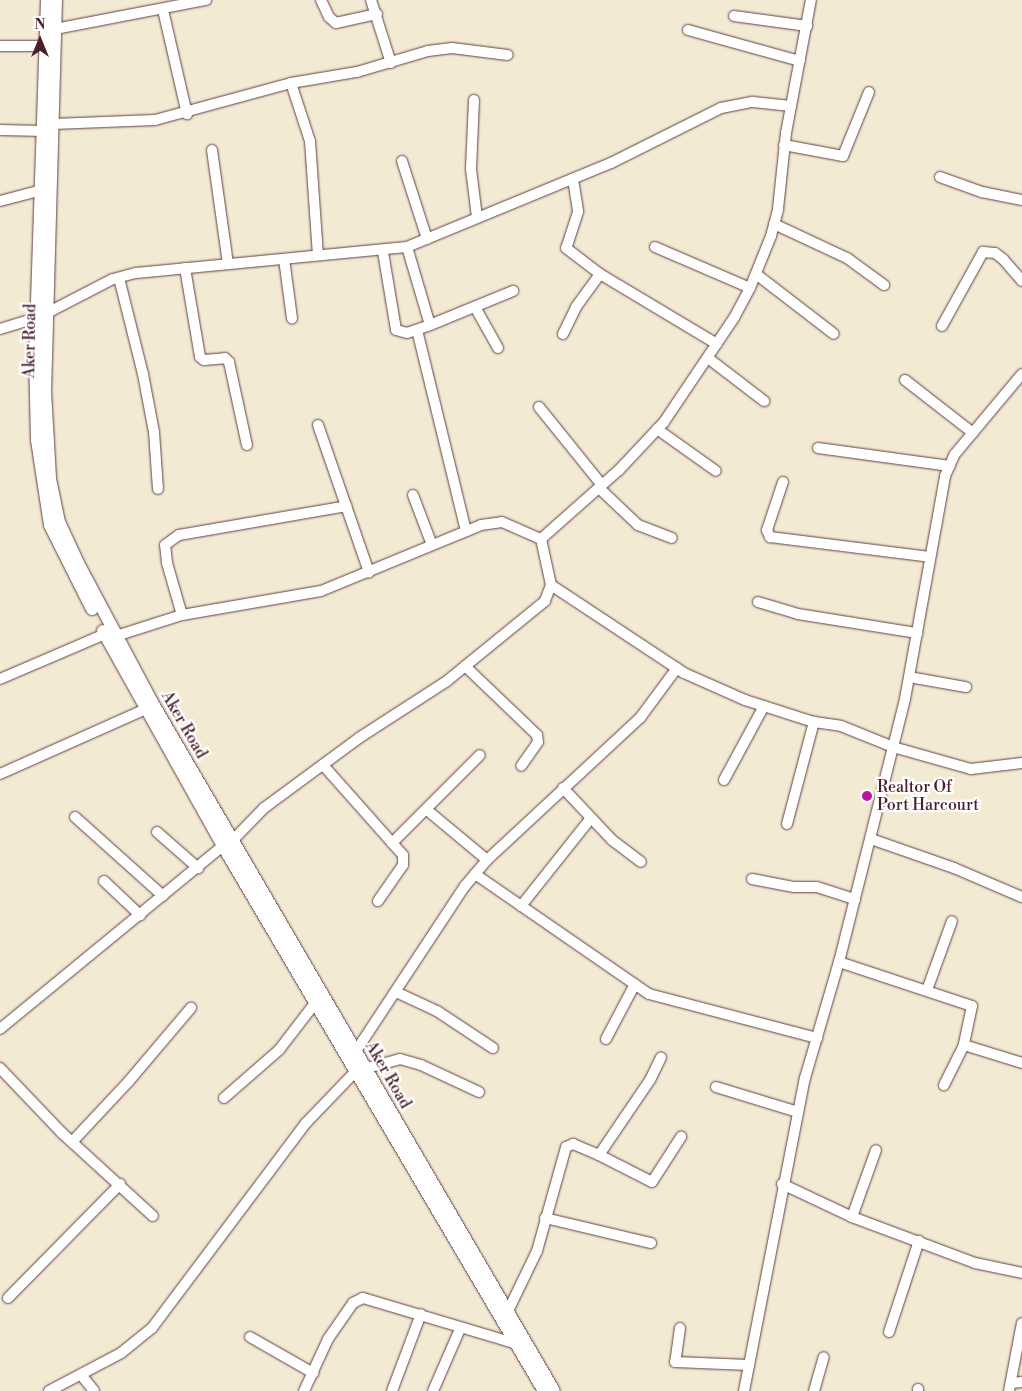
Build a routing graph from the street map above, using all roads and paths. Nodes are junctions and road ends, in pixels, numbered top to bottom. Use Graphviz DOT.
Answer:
graph roads {
  1 [pos="47,0"];
  2 [pos="56,0"];
  3 [pos="206,0"];
  4 [pos="322,0"];
  5 [pos="371,0"];
  6 [pos="811,0"];
  7 [pos="163,10"];
  8 [pos="377,14"];
  9 [pos="734,16"];
  10 [pos="807,26"];
  11 [pos="55,29"];
  12 [pos="688,30"];
  13 [pos="0,46"];
  14 [pos="45,46"];
  15 [pos="508,55"];
  16 [pos="800,61"];
  17 [pos="391,63"];
  18 [pos="50,80"];
  19 [pos="291,83"];
  20 [pos="869,92"];
  21 [pos="474,100"];
  22 [pos="791,106"];
  23 [pos="187,114"];
  24 [pos="49,127"];
  25 [pos="0,130"];
  26 [pos="784,145"];
  27 [pos="212,150"];
  28 [pos="402,161"];
  29 [pos="940,177"];
  30 [pos="573,179"];
  31 [pos="42,190"];
  32 [pos="1022,200"];
  33 [pos="0,201"];
  34 [pos="478,217"];
  35 [pos="774,224"];
  36 [pos="427,238"];
  37 [pos="407,247"];
  38 [pos="655,247"];
  39 [pos="383,252"];
  40 [pos="318,255"];
  41 [pos="284,259"];
  42 [pos="228,264"];
  43 [pos="185,268"];
  44 [pos="600,274"];
  45 [pos="756,274"];
  46 [pos="119,278"];
  47 [pos="1022,281"];
  48 [pos="884,285"];
  49 [pos="750,288"];
  50 [pos="514,291"];
  51 [pos="475,306"];
  52 [pos="41,315"];
  53 [pos="292,318"];
  54 [pos="430,325"];
  55 [pos="942,326"];
  56 [pos="0,330"];
  57 [pos="417,330"];
  58 [pos="563,334"];
  59 [pos="834,334"];
  60 [pos="717,344"];
  61 [pos="498,348"];
  62 [pos="708,358"];
  63 [pos="1022,374"];
  64 [pos="906,380"];
  65 [pos="764,401"];
  66 [pos="539,408"];
  67 [pos="318,425"];
  68 [pos="657,429"];
  69 [pos="973,433"];
  70 [pos="247,445"];
  71 [pos="818,448"];
  72 [pos="950,466"];
  73 [pos="716,471"];
  74 [pos="784,482"];
  75 [pos="601,487"];
  76 [pos="158,488"];
  77 [pos="413,495"];
  78 [pos="347,506"];
  79 [pos="466,531"];
  80 [pos="672,538"];
  81 [pos="541,540"];
  82 [pos="432,545"];
  83 [pos="930,557"];
  84 [pos="369,572"];
  85 [pos="551,585"];
  86 [pos="758,602"];
  87 [pos="182,614"];
  88 [pos="917,632"];
  89 [pos="110,635"];
  90 [pos="465,666"];
  91 [pos="677,668"];
  92 [pos="1,676"];
  93 [pos="909,678"];
  94 [pos="966,687"];
  95 [pos="764,706"];
  96 [pos="146,709"];
  97 [pos="814,722"];
  98 [pos="893,747"];
  99 [pos="480,755"];
  100 [pos="1022,762"];
  101 [pos="323,765"];
  102 [pos="521,766"];
  103 [pos="0,774"];
  104 [pos="724,780"];
  105 [pos="563,788"];
  106 [pos="427,810"];
  107 [pos="75,818"];
  108 [pos="591,818"];
  109 [pos="787,824"];
  110 [pos="157,832"];
  111 [pos="871,839"];
  112 [pos="392,843"];
  113 [pos="228,844"];
  114 [pos="487,860"];
  115 [pos="641,862"];
  116 [pos="198,868"];
  117 [pos="475,874"];
  118 [pos="752,879"];
  119 [pos="104,880"];
  120 [pos="163,896"];
  121 [pos="1022,897"];
  122 [pos="855,899"];
  123 [pos="378,901"];
  124 [pos="521,906"];
  125 [pos="140,915"];
  126 [pos="952,921"];
  127 [pos="839,962"];
  128 [pos="635,984"];
  129 [pos="927,990"];
  130 [pos="396,992"];
  131 [pos="316,1002"];
  132 [pos="190,1008"];
  133 [pos="0,1029"];
  134 [pos="817,1038"];
  135 [pos="606,1040"];
  136 [pos="964,1045"];
  137 [pos="493,1048"];
  138 [pos="356,1051"];
  139 [pos="661,1057"];
  140 [pos="1022,1063"];
  141 [pos="0,1068"];
  142 [pos="362,1069"];
  143 [pos="944,1085"];
  144 [pos="716,1087"];
  145 [pos="479,1092"];
  146 [pos="224,1098"];
  147 [pos="798,1112"];
  148 [pos="388,1117"];
  149 [pos="680,1137"];
  150 [pos="72,1142"];
  151 [pos="876,1150"];
  152 [pos="599,1155"];
  153 [pos="120,1184"];
  154 [pos="782,1184"];
  155 [pos="152,1216"];
  156 [pos="852,1217"];
  157 [pos="545,1218"];
  158 [pos="919,1241"];
  159 [pos="651,1243"];
  160 [pos="1022,1273"];
  161 [pos="8,1298"];
  162 [pos="508,1311"];
  163 [pos="421,1314"];
  164 [pos="1022,1323"];
  165 [pos="680,1328"];
  166 [pos="460,1329"];
  167 [pos="890,1332"];
  168 [pos="250,1337"];
  169 [pos="517,1344"];
  170 [pos="824,1357"];
  171 [pos="749,1365"];
  172 [pos="312,1373"];
  173 [pos="82,1376"];
  174 [pos="1022,1382"];
  175 [pos="1010,1387"];
  176 [pos="49,1391"];
  177 [pos="94,1391"];
  178 [pos="304,1391"];
  179 [pos="392,1391"];
  180 [pos="433,1391"];
  181 [pos="544,1391"];
  182 [pos="554,1391"];
  183 [pos="744,1391"];
  184 [pos="814,1391"];
  1 -- 14 [label="street, Aker Road"];
  2 -- 11 [label="street, Aker Road"];
  3 -- 7 [label="street"];
  4 -- 8 [label="street"];
  5 -- 8 [label="street"];
  6 -- 10 [label="street"];
  7 -- 11 [label="street"];
  7 -- 23 [label="street"];
  8 -- 17 [label="street"];
  9 -- 10 [label="street"];
  10 -- 16 [label="street"];
  11 -- 18 [label="street, Aker Road"];
  12 -- 16 [label="street"];
  13 -- 14 [label="street"];
  14 -- 18 [label="street, Aker Road"];
  15 -- 17 [label="street"];
  16 -- 22 [label="street"];
  17 -- 19 [label="street"];
  18 -- 24 [label="street, Aker Road"];
  19 -- 23 [label="street"];
  19 -- 40 [label="street"];
  20 -- 26 [label="street"];
  21 -- 34 [label="street"];
  22 -- 26 [label="street"];
  22 -- 30 [label="street"];
  23 -- 24 [label="street"];
  24 -- 25 [label="street"];
  24 -- 31 [label="street, Aker Road"];
  24 -- 52 [label="street, Aker Road"];
  26 -- 35 [label="street"];
  27 -- 42 [label="street"];
  28 -- 36 [label="street"];
  29 -- 32 [label="street"];
  30 -- 34 [label="street"];
  30 -- 44 [label="street"];
  31 -- 33 [label="street"];
  31 -- 52 [label="street, Aker Road"];
  34 -- 36 [label="street"];
  35 -- 45 [label="street"];
  35 -- 48 [label="street"];
  36 -- 37 [label="street"];
  37 -- 39 [label="street"];
  37 -- 54 [label="street"];
  38 -- 49 [label="street"];
  39 -- 40 [label="street"];
  39 -- 57 [label="street"];
  40 -- 41 [label="street"];
  41 -- 42 [label="street"];
  41 -- 53 [label="street"];
  42 -- 43 [label="street"];
  43 -- 46 [label="street"];
  43 -- 70 [label="street"];
  44 -- 58 [label="street"];
  44 -- 60 [label="street"];
  45 -- 49 [label="street"];
  45 -- 59 [label="street"];
  46 -- 52 [label="street"];
  46 -- 76 [label="street"];
  47 -- 55 [label="street"];
  49 -- 60 [label="street"];
  50 -- 51 [label="street"];
  51 -- 54 [label="street"];
  51 -- 61 [label="street"];
  52 -- 56 [label="street"];
  52 -- 89 [label="street, Aker Road"];
  54 -- 57 [label="street"];
  57 -- 79 [label="street"];
  60 -- 62 [label="street"];
  62 -- 65 [label="street"];
  62 -- 68 [label="street"];
  63 -- 69 [label="street"];
  64 -- 69 [label="street"];
  66 -- 75 [label="street"];
  67 -- 78 [label="street"];
  68 -- 73 [label="street"];
  68 -- 75 [label="street"];
  69 -- 72 [label="street"];
  71 -- 72 [label="street"];
  72 -- 83 [label="street"];
  74 -- 83 [label="street"];
  75 -- 80 [label="street"];
  75 -- 81 [label="street"];
  77 -- 82 [label="street"];
  78 -- 84 [label="street"];
  78 -- 87 [label="street"];
  79 -- 81 [label="street"];
  79 -- 82 [label="street"];
  81 -- 85 [label="street"];
  82 -- 84 [label="street"];
  83 -- 88 [label="street"];
  84 -- 87 [label="street"];
  85 -- 90 [label="street"];
  85 -- 91 [label="street"];
  86 -- 88 [label="street"];
  87 -- 89 [label="street"];
  88 -- 93 [label="street"];
  89 -- 92 [label="street"];
  89 -- 96 [label="street, Aker Road"];
  89 -- 113 [label="street, Aker Road"];
  90 -- 101 [label="street"];
  90 -- 102 [label="street"];
  91 -- 95 [label="street"];
  91 -- 105 [label="street"];
  93 -- 94 [label="street"];
  93 -- 98 [label="street"];
  95 -- 97 [label="street"];
  95 -- 104 [label="street"];
  96 -- 103 [label="street"];
  96 -- 113 [label="street, Aker Road"];
  97 -- 98 [label="street"];
  97 -- 109 [label="street"];
  98 -- 100 [label="street"];
  98 -- 111 [label="street"];
  99 -- 106 [label="street"];
  101 -- 112 [label="street"];
  101 -- 113 [label="street"];
  105 -- 108 [label="street"];
  105 -- 114 [label="street"];
  106 -- 112 [label="street"];
  106 -- 114 [label="street"];
  107 -- 120 [label="street"];
  108 -- 115 [label="street"];
  108 -- 124 [label="street"];
  110 -- 116 [label="street"];
  111 -- 121 [label="street"];
  111 -- 122 [label="street"];
  112 -- 123 [label="street"];
  113 -- 116 [label="street"];
  113 -- 131 [label="street, Aker Road"];
  113 -- 138 [label="street, Aker Road"];
  114 -- 117 [label="street"];
  116 -- 120 [label="street"];
  117 -- 124 [label="street"];
  117 -- 130 [label="street"];
  118 -- 122 [label="street"];
  119 -- 125 [label="street"];
  120 -- 125 [label="street"];
  122 -- 127 [label="street"];
  124 -- 128 [label="street"];
  125 -- 133 [label="street"];
  126 -- 129 [label="street"];
  127 -- 129 [label="street"];
  127 -- 134 [label="street"];
  128 -- 134 [label="street"];
  128 -- 135 [label="street"];
  129 -- 136 [label="street"];
  130 -- 137 [label="street"];
  130 -- 138 [label="street"];
  131 -- 142 [label="street, Aker Road"];
  131 -- 146 [label="street"];
  132 -- 150 [label="street"];
  134 -- 147 [label="street"];
  136 -- 140 [label="street"];
  136 -- 143 [label="street"];
  138 -- 142 [label="street, Aker Road"];
  139 -- 152 [label="street"];
  141 -- 150 [label="street"];
  142 -- 145 [label="street"];
  142 -- 148 [label="street, Aker Road"];
  142 -- 173 [label="street"];
  144 -- 147 [label="street"];
  147 -- 154 [label="street"];
  148 -- 162 [label="street, Aker Road"];
  148 -- 169 [label="street, Aker Road"];
  149 -- 152 [label="street"];
  150 -- 153 [label="street"];
  151 -- 156 [label="street"];
  152 -- 157 [label="street"];
  153 -- 155 [label="street"];
  153 -- 161 [label="street"];
  154 -- 156 [label="street"];
  154 -- 171 [label="street"];
  156 -- 158 [label="street"];
  157 -- 159 [label="street"];
  157 -- 162 [label="street"];
  158 -- 160 [label="street"];
  158 -- 167 [label="street"];
  162 -- 182 [label="street, Aker Road"];
  163 -- 166 [label="street"];
  163 -- 172 [label="street"];
  163 -- 179 [label="street"];
  164 -- 175 [label="street"];
  165 -- 171 [label="street"];
  166 -- 169 [label="street"];
  166 -- 180 [label="street"];
  168 -- 172 [label="street"];
  169 -- 181 [label="street, Aker Road"];
  170 -- 184 [label="street"];
  171 -- 183 [label="street"];
  172 -- 178 [label="street"];
  173 -- 176 [label="street"];
  173 -- 177 [label="street"];
  174 -- 175 [label="street"];
}
